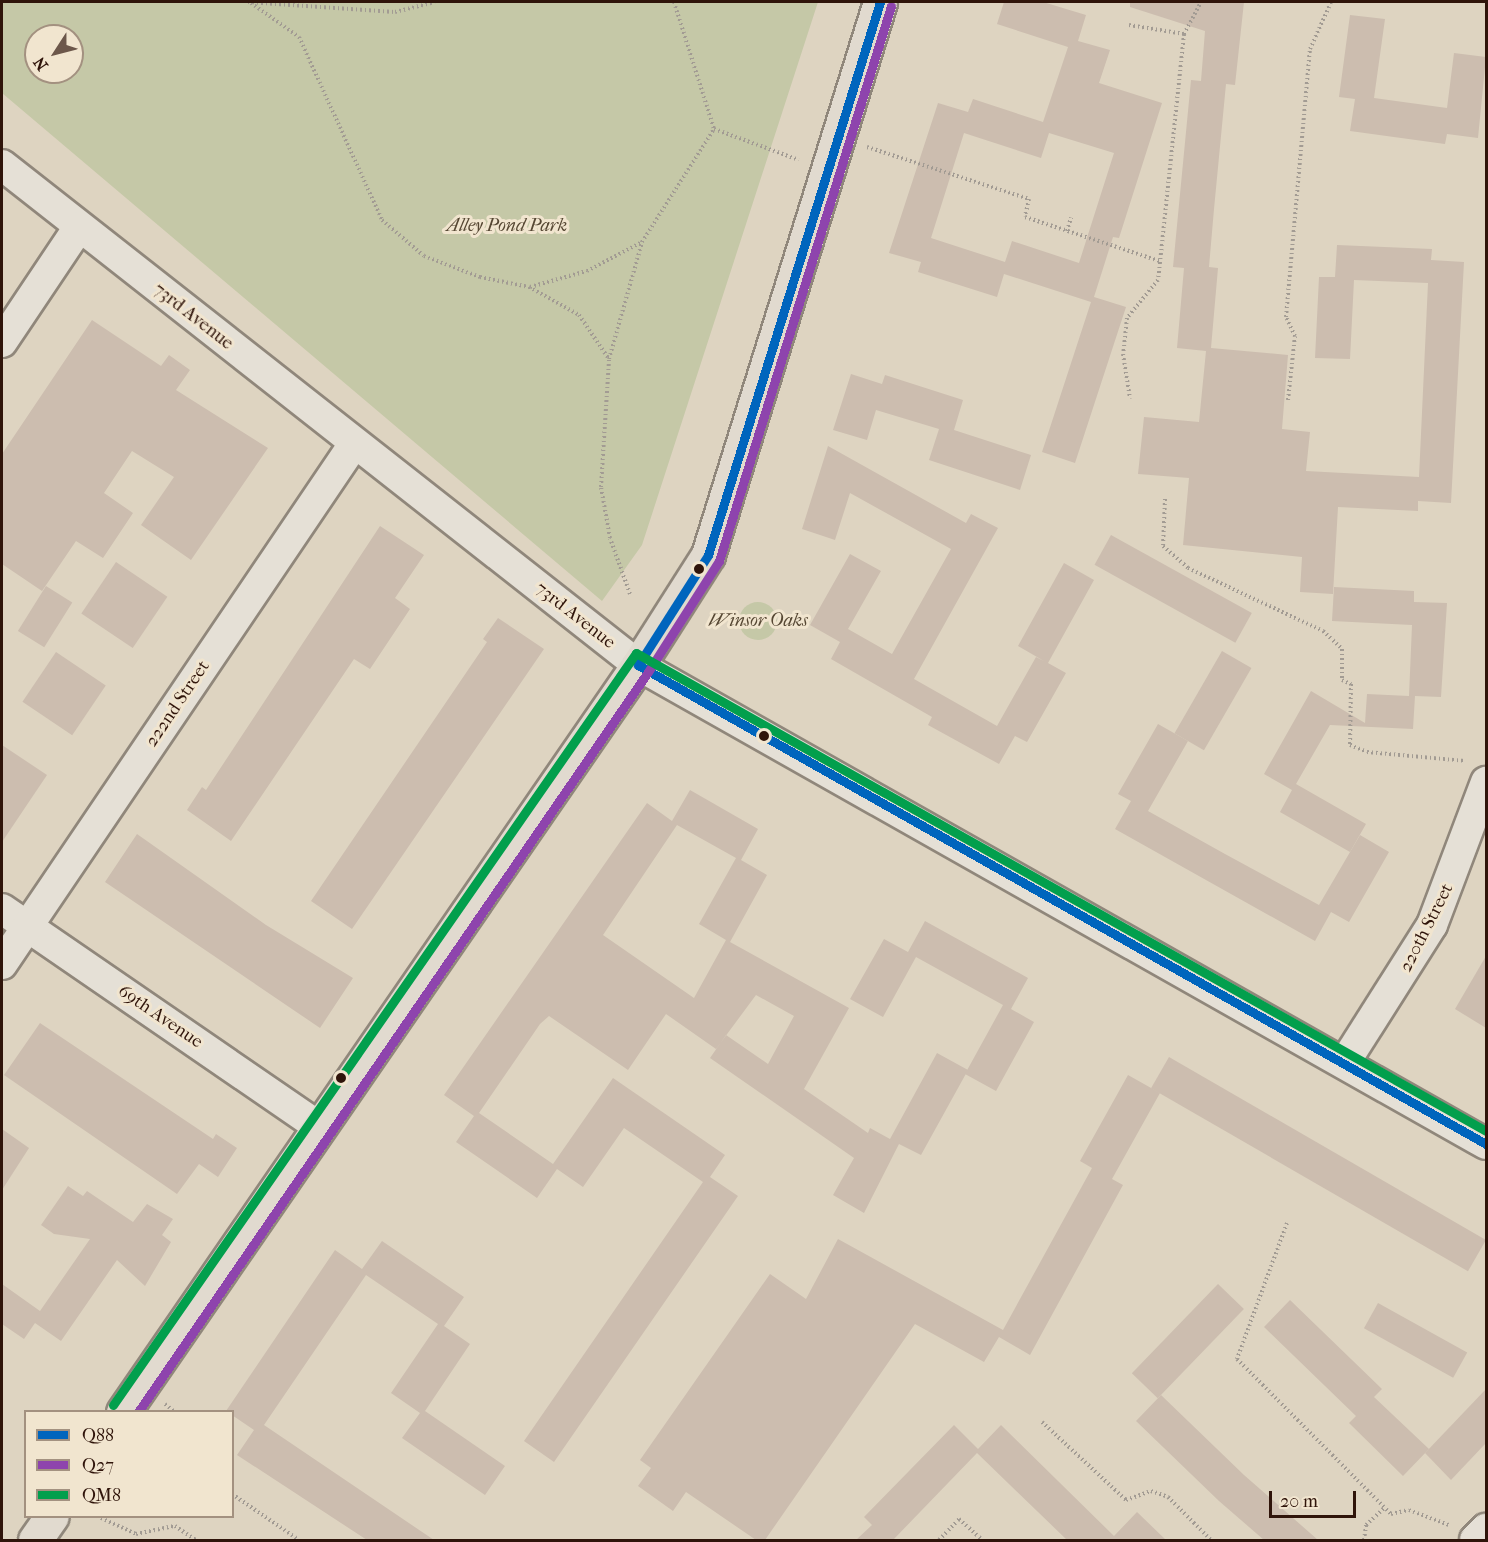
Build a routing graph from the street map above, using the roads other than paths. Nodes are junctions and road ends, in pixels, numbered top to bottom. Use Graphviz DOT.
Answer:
graph roads {
  1 [pos="880,2"];
  2 [pos="2,165"];
  3 [pos="79,227"];
  4 [pos="2,342"];
  5 [pos="354,444"];
  6 [pos="638,665"];
  7 [pos="1482,772"];
  8 [pos="2,909"];
  9 [pos="27,927"];
  10 [pos="2,964"];
  11 [pos="1345,1062"];
  12 [pos="318,1125"];
  13 [pos="1486,1144"];
  14 [pos="124,1410"];
  15 [pos="51,1518"];
  16 [pos="1486,1529"];
  17 [pos="1464,1534"];
  18 [pos="35,1540"];
  1 -- 6 [label="main road"];
  2 -- 3 [label="street, 73rd Avenue"];
  3 -- 4 [label="street"];
  3 -- 5 [label="street, 73rd Avenue"];
  5 -- 6 [label="street, 73rd Avenue"];
  5 -- 9 [label="street, 222nd Street"];
  6 -- 11 [label="street, 73rd Avenue"];
  6 -- 12 [label="main road"];
  7 -- 11 [label="street, 220th Street"];
  8 -- 9 [label="street, 69th Avenue"];
  9 -- 10 [label="street, 222nd Street"];
  9 -- 12 [label="street, 69th Avenue"];
  11 -- 13 [label="street, 73rd Avenue"];
  12 -- 14 [label="main road"];
  15 -- 18 [label="main road"];
  16 -- 17 [label="street"];
}
